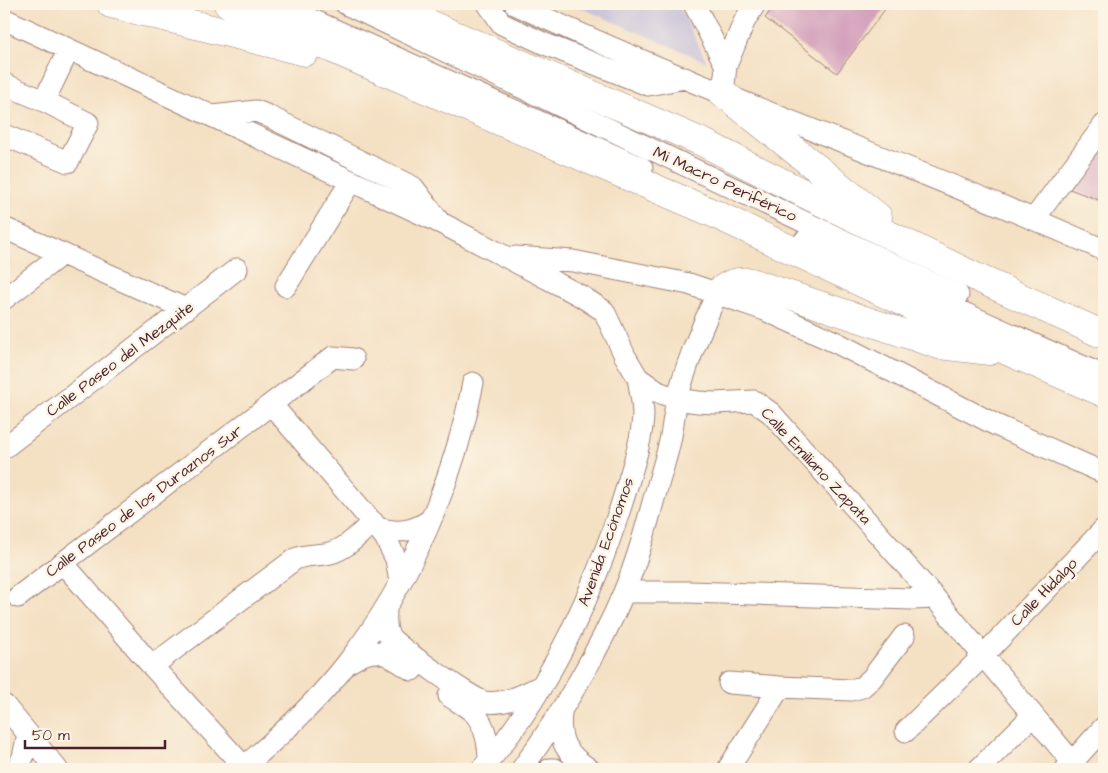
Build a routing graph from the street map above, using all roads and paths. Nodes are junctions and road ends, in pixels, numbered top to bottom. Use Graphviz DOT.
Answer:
graph roads {
  1 [pos="111,4"];
  2 [pos="228,4"];
  3 [pos="277,4"];
  4 [pos="346,4"];
  5 [pos="383,4"];
  6 [pos="400,4"];
  7 [pos="488,4"];
  8 [pos="515,4"];
  9 [pos="694,4"];
  10 [pos="755,4"];
  11 [pos="4,19"];
  12 [pos="439,29"];
  13 [pos="69,49"];
  14 [pos="726,66"];
  15 [pos="685,78"];
  16 [pos="4,84"];
  17 [pos="412,84"];
  18 [pos="723,93"];
  19 [pos="44,101"];
  20 [pos="212,116"];
  21 [pos="1104,125"];
  22 [pos="4,135"];
  23 [pos="351,181"];
  24 [pos="1034,218"];
  25 [pos="441,223"];
  26 [pos="4,228"];
  27 [pos="917,248"];
  28 [pos="1104,250"];
  29 [pos="62,254"];
  30 [pos="505,256"];
  31 [pos="237,269"];
  32 [pos="286,286"];
  33 [pos="716,293"];
  34 [pos="4,299"];
  35 [pos="186,309"];
  36 [pos="1104,335"];
  37 [pos="1016,354"];
  38 [pos="353,359"];
  39 [pos="1104,361"];
  40 [pos="1104,376"];
  41 [pos="638,378"];
  42 [pos="473,382"];
  43 [pos="1104,393"];
  44 [pos="677,399"];
  45 [pos="271,404"];
  46 [pos="639,438"];
  47 [pos="4,448"];
  48 [pos="668,449"];
  49 [pos="1104,473"];
  50 [pos="430,520"];
  51 [pos="375,525"];
  52 [pos="1104,529"];
  53 [pos="63,563"];
  54 [pos="400,582"];
  55 [pos="18,597"];
  56 [pos="935,598"];
  57 [pos="587,599"];
  58 [pos="620,601"];
  59 [pos="386,607"];
  60 [pos="904,636"];
  61 [pos="984,655"];
  62 [pos="348,663"];
  63 [pos="152,666"];
  64 [pos="729,683"];
  65 [pos="539,687"];
  66 [pos="780,687"];
  67 [pos="4,705"];
  68 [pos="561,713"];
  69 [pos="1033,715"];
  70 [pos="1104,727"];
  71 [pos="906,731"];
  72 [pos="28,734"];
  73 [pos="486,765"];
  74 [pos="1072,767"];
  75 [pos="245,768"];
  76 [pos="17,769"];
  77 [pos="34,769"];
  78 [pos="51,769"];
  79 [pos="57,769"];
  80 [pos="522,769"];
  81 [pos="550,769"];
  82 [pos="555,769"];
  83 [pos="589,769"];
  84 [pos="728,769"];
  85 [pos="979,769"];
  1 -- 17 [label="highway"];
  2 -- 17 [label="highway"];
  3 -- 40 [label="street"];
  4 -- 39 [label="street, Mi Macro Periférico"];
  5 -- 12 [label="highway"];
  6 -- 12 [label="highway"];
  7 -- 15 [label="street"];
  8 -- 15 [label="street"];
  9 -- 14 [label="street"];
  10 -- 14 [label="street"];
  11 -- 13 [label="street, Calle Emiliano Zapata"];
  12 -- 27 [label="highway"];
  13 -- 19 [label="street"];
  13 -- 20 [label="street, Calle Emiliano Zapata"];
  14 -- 18 [label="street"];
  15 -- 18 [label="street"];
  16 -- 19 [label="street"];
  17 -- 37 [label="highway"];
  18 -- 24 [label="street"];
  18 -- 27 [label="highway"];
  19 -- 22 [label="street"];
  20 -- 23 [label="street, Calle Emiliano Zapata"];
  20 -- 25 [label="street"];
  21 -- 24 [label="street"];
  23 -- 25 [label="street, Calle Emiliano Zapata"];
  23 -- 32 [label="street"];
  24 -- 28 [label="street"];
  25 -- 30 [label="street, Calle Emiliano Zapata"];
  26 -- 29 [label="street"];
  27 -- 36 [label="highway"];
  29 -- 34 [label="street"];
  29 -- 35 [label="street"];
  30 -- 33 [label="street"];
  30 -- 41 [label="street, Calle Emiliano Zapata"];
  31 -- 35 [label="street, Calle Paseo del Mezquite"];
  33 -- 37 [label="highway"];
  33 -- 44 [label="street, Avenida Ecónomos"];
  33 -- 49 [label="street"];
  35 -- 47 [label="street, Calle Paseo del Mezquite"];
  37 -- 43 [label="highway"];
  38 -- 45 [label="street, Calle Paseo de los Duraznos Sur"];
  41 -- 44 [label="street, Calle Emiliano Zapata"];
  41 -- 46 [label="street, Avenida Ecónomos"];
  42 -- 50 [label="street"];
  44 -- 48 [label="street, Avenida Ecónomos"];
  44 -- 56 [label="street, Calle Emiliano Zapata"];
  45 -- 51 [label="street"];
  45 -- 53 [label="street, Calle Paseo de los Duraznos Sur"];
  46 -- 48 [label="street"];
  46 -- 57 [label="street, Avenida Ecónomos"];
  48 -- 58 [label="street, Avenida Ecónomos"];
  50 -- 51 [label="street"];
  50 -- 54 [label="street"];
  51 -- 54 [label="street"];
  51 -- 63 [label="street"];
  52 -- 61 [label="street, Calle Hidalgo"];
  53 -- 55 [label="street, Calle Paseo de los Duraznos Sur"];
  53 -- 63 [label="street"];
  54 -- 59 [label="street"];
  56 -- 58 [label="street"];
  56 -- 61 [label="street, Calle Emiliano Zapata"];
  57 -- 58 [label="street"];
  57 -- 65 [label="street, Avenida Ecónomos"];
  58 -- 68 [label="street, Avenida Ecónomos"];
  59 -- 62 [label="street"];
  59 -- 65 [label="street"];
  60 -- 66 [label="street"];
  61 -- 69 [label="street, Calle Emiliano Zapata"];
  61 -- 71 [label="street, Calle Hidalgo"];
  62 -- 73 [label="street"];
  62 -- 75 [label="street"];
  63 -- 75 [label="street"];
  64 -- 66 [label="street"];
  65 -- 73 [label="street, Avenida Ecónomos"];
  66 -- 84 [label="street"];
  67 -- 72 [label="street"];
  68 -- 80 [label="street, Avenida Ecónomos"];
  68 -- 83 [label="street"];
  69 -- 74 [label="street, Calle Emiliano Zapata"];
  69 -- 85 [label="street"];
  70 -- 74 [label="street"];
  72 -- 76 [label="street"];
  72 -- 79 [label="street"];
  77 -- 78 [label="street"];
  81 -- 82 [label="street"];
}
